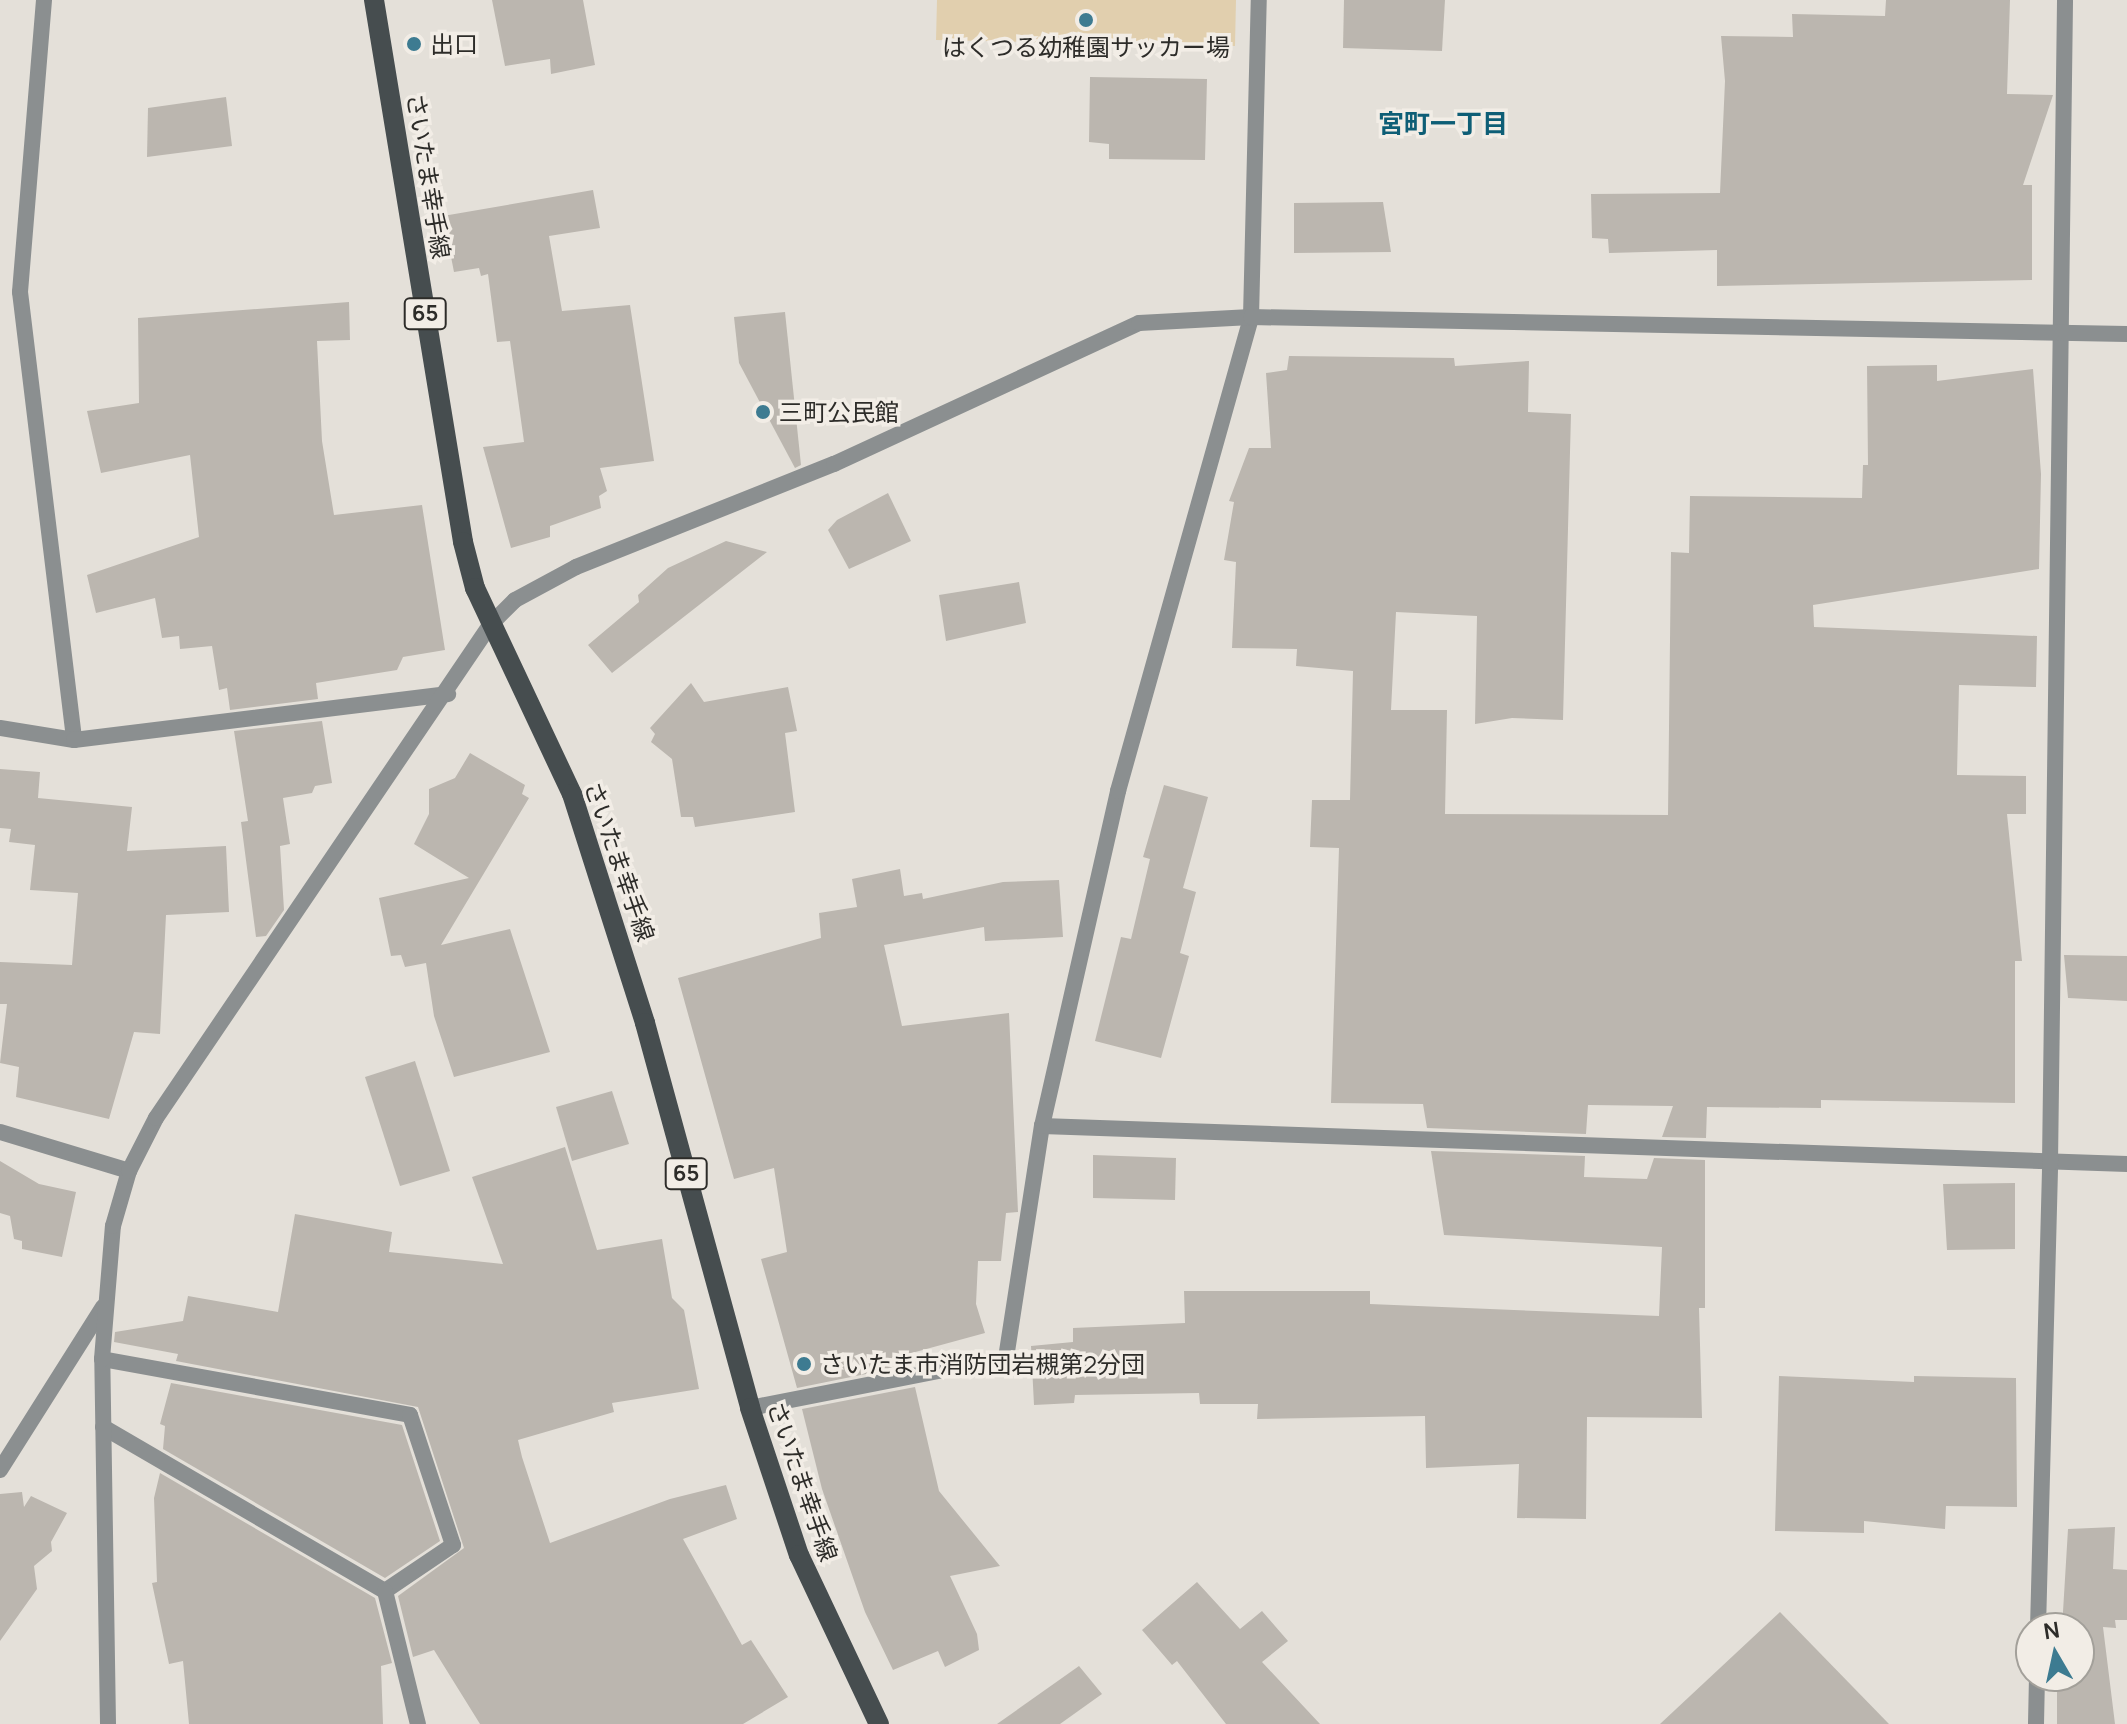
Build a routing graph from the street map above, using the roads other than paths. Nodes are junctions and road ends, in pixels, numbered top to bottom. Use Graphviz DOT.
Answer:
graph roads {
  1 [pos="44,0"];
  2 [pos="374,0"];
  3 [pos="1259,0"];
  4 [pos="2065,0"];
  5 [pos="1251,317"];
  6 [pos="2060,333"];
  7 [pos="2127,334"];
  8 [pos="490,625"];
  9 [pos="448,694"];
  10 [pos="0,728"];
  11 [pos="74,740"];
  12 [pos="1042,1126"];
  13 [pos="0,1132"];
  14 [pos="2050,1163"];
  15 [pos="2127,1164"];
  16 [pos="129,1171"];
  17 [pos="104,1306"];
  18 [pos="102,1359"];
  19 [pos="750,1408"];
  20 [pos="103,1427"];
  21 [pos="0,1470"];
  22 [pos="385,1591"];
  23 [pos="2038,1612"];
  24 [pos="2037,1692"];
  25 [pos="108,1724"];
  26 [pos="418,1724"];
  27 [pos="879,1724"];
  28 [pos="2036,1724"];
  1 -- 11 [label="street"];
  2 -- 8 [label="main road, さいたま幸手線 / 65"];
  3 -- 5 [label="street"];
  4 -- 6 [label="street"];
  5 -- 6 [label="street"];
  5 -- 8 [label="street"];
  5 -- 12 [label="street"];
  6 -- 7 [label="street"];
  6 -- 14 [label="street"];
  8 -- 9 [label="street"];
  8 -- 19 [label="main road, さいたま幸手線 / 65"];
  9 -- 11 [label="street"];
  9 -- 16 [label="street"];
  10 -- 11 [label="street"];
  12 -- 14 [label="street"];
  12 -- 19 [label="street"];
  13 -- 16 [label="street"];
  14 -- 15 [label="street"];
  14 -- 23 [label="street"];
  16 -- 17 [label="street"];
  17 -- 18 [label="street"];
  17 -- 21 [label="street"];
  18 -- 20 [label="street"];
  18 -- 22 [label="street"];
  19 -- 27 [label="main road, さいたま幸手線 / 65"];
  20 -- 22 [label="street"];
  20 -- 25 [label="street"];
  22 -- 26 [label="street"];
  24 -- 28 [label="street"];
}
